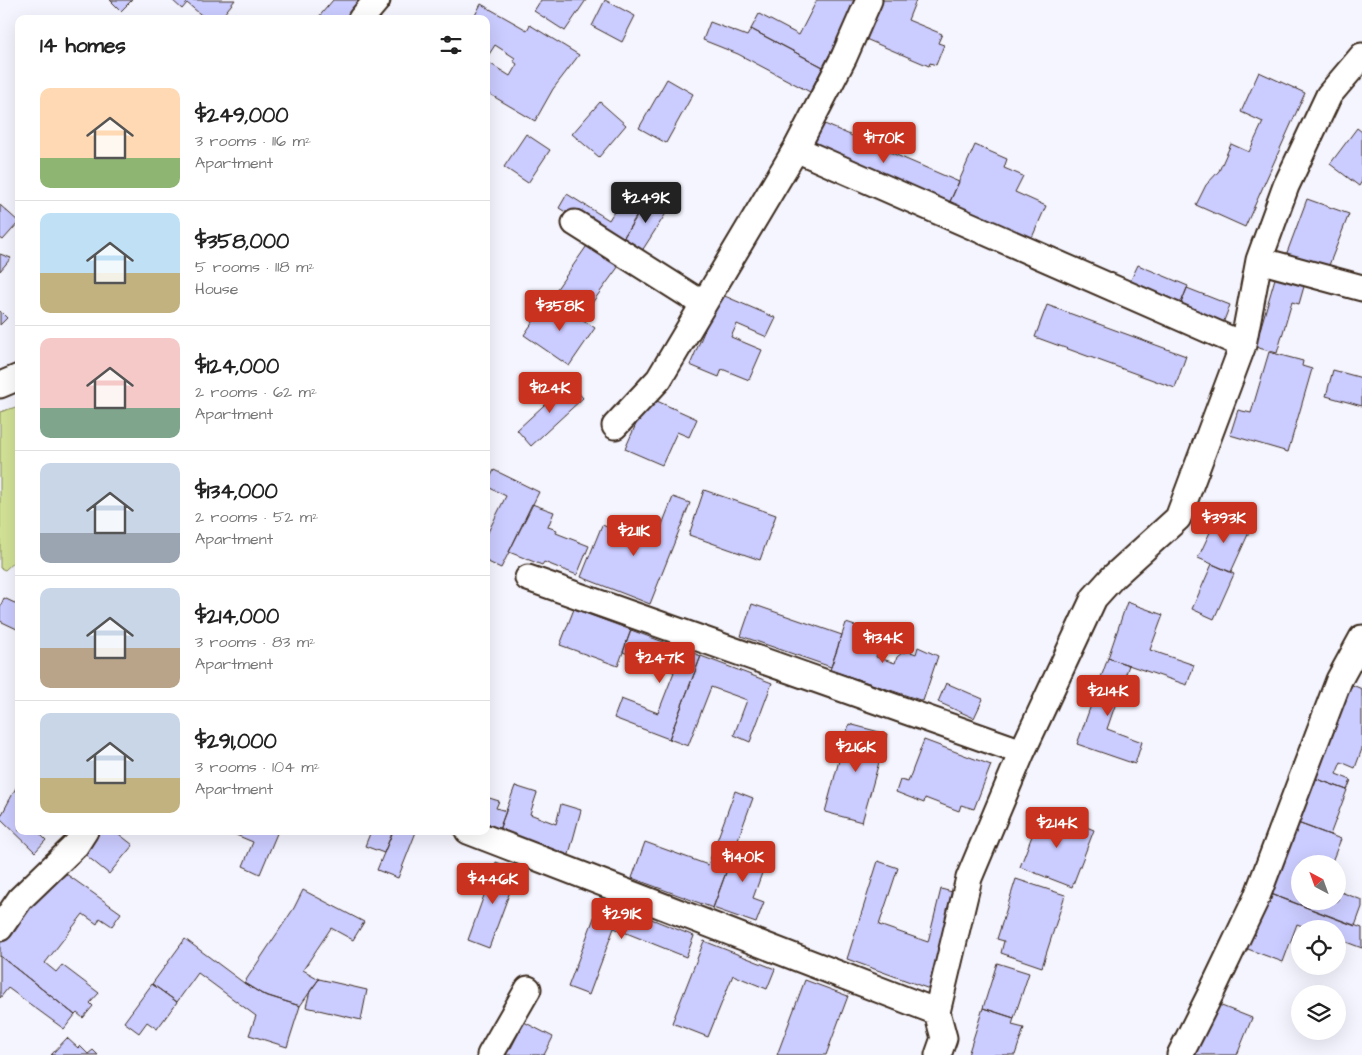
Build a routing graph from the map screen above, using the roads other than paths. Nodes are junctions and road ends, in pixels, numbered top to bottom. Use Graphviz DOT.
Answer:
graph roads {
  1 [pos="377,0"];
  2 [pos="870,0"];
  3 [pos="364,15"];
  4 [pos="1362,56"];
  5 [pos="796,150"];
  6 [pos="575,223"];
  7 [pos="1259,260"];
  8 [pos="1362,288"];
  9 [pos="703,304"];
  10 [pos="1243,345"];
  11 [pos="15,379"];
  12 [pos="0,385"];
  13 [pos="614,426"];
  14 [pos="528,578"];
  15 [pos="1362,638"];
  16 [pos="1022,752"];
  17 [pos="82,835"];
  18 [pos="478,835"];
  19 [pos="0,928"];
  20 [pos="528,988"];
  21 [pos="937,1012"];
  22 [pos="490,1055"];
  23 [pos="938,1055"];
  24 [pos="1180,1055"];
  1 -- 3 [label="street"];
  2 -- 5 [label="street"];
  4 -- 7 [label="street"];
  5 -- 9 [label="street"];
  5 -- 10 [label="street"];
  6 -- 9 [label="street"];
  7 -- 8 [label="street"];
  7 -- 10 [label="street"];
  9 -- 13 [label="street"];
  10 -- 16 [label="street"];
  11 -- 12 [label="street"];
  14 -- 16 [label="street"];
  15 -- 24 [label="street"];
  16 -- 21 [label="street"];
  17 -- 19 [label="street"];
  18 -- 21 [label="street"];
  20 -- 22 [label="street"];
  21 -- 23 [label="street"];
}
